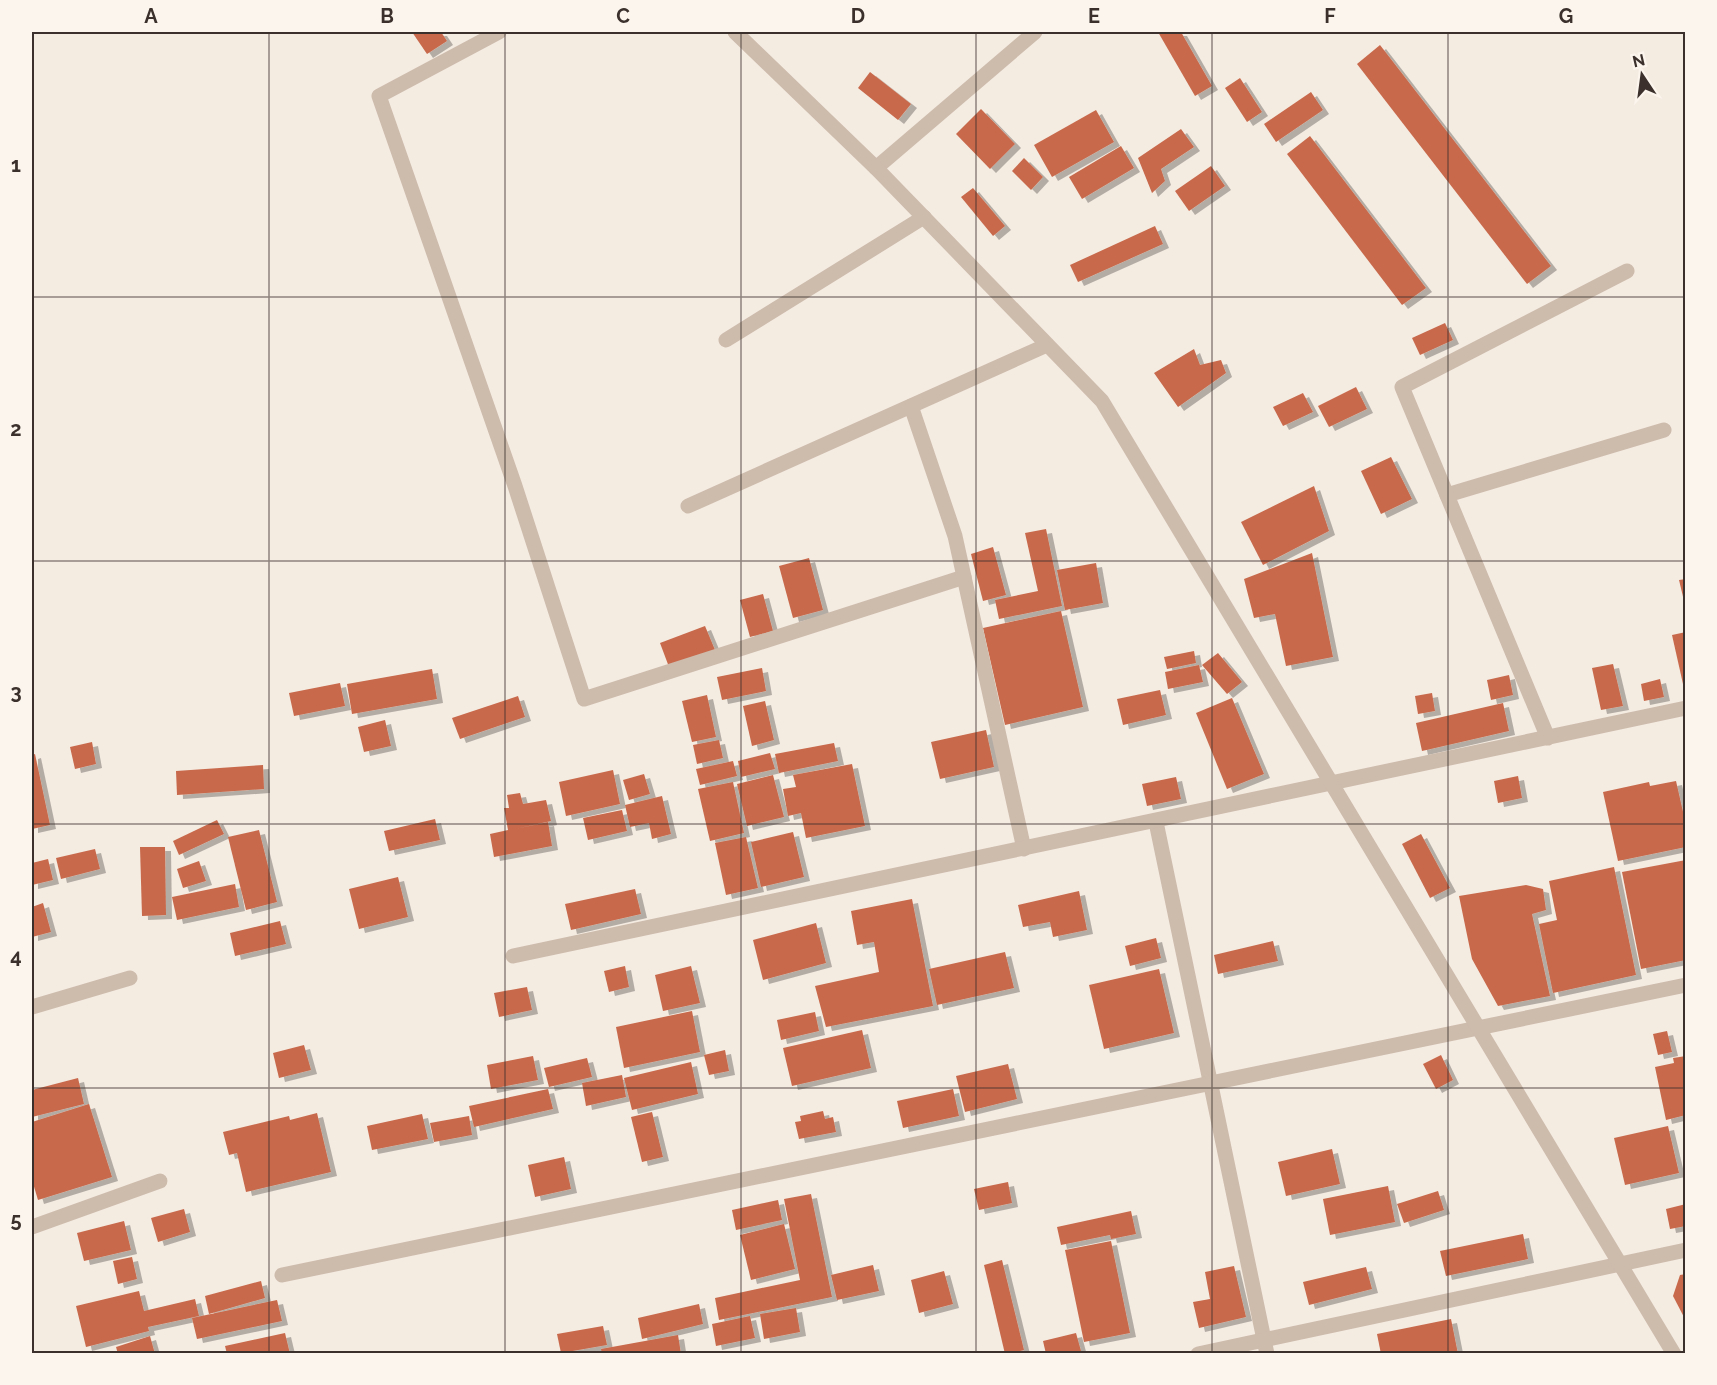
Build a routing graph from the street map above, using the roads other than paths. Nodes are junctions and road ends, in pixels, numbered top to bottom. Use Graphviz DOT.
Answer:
graph roads {
  1 [pos="499,32"];
  2 [pos="735,32"];
  3 [pos="1035,32"];
  4 [pos="876,168"];
  5 [pos="924,217"];
  6 [pos="1627,271"];
  7 [pos="726,340"];
  8 [pos="1047,345"];
  9 [pos="911,406"];
  10 [pos="1664,430"];
  11 [pos="1447,495"];
  12 [pos="688,506"];
  13 [pos="964,576"];
  14 [pos="1686,708"];
  15 [pos="1548,738"];
  16 [pos="1332,784"];
  17 [pos="1156,822"];
  18 [pos="1024,849"];
  19 [pos="513,956"];
  20 [pos="130,978"];
  21 [pos="1686,985"];
  22 [pos="32,1006"];
  23 [pos="1480,1028"];
  24 [pos="1210,1084"];
  25 [pos="160,1181"];
  26 [pos="32,1227"];
  27 [pos="1686,1250"];
  28 [pos="1619,1264"];
  29 [pos="282,1275"];
  30 [pos="1266,1346"];
  31 [pos="1198,1353"];
  32 [pos="1674,1353"];
  1 -- 13 [label="street"];
  2 -- 4 [label="street"];
  3 -- 4 [label="street"];
  4 -- 5 [label="street"];
  5 -- 7 [label="street"];
  5 -- 8 [label="street"];
  6 -- 11 [label="street"];
  8 -- 9 [label="street"];
  8 -- 16 [label="street"];
  9 -- 12 [label="street"];
  9 -- 13 [label="street"];
  10 -- 11 [label="street"];
  11 -- 15 [label="street"];
  13 -- 18 [label="street"];
  14 -- 15 [label="street"];
  15 -- 16 [label="street"];
  16 -- 17 [label="street"];
  16 -- 23 [label="street"];
  17 -- 18 [label="street"];
  17 -- 24 [label="street"];
  18 -- 19 [label="street"];
  20 -- 22 [label="street"];
  21 -- 23 [label="street"];
  23 -- 24 [label="street"];
  23 -- 28 [label="street"];
  24 -- 29 [label="street"];
  24 -- 30 [label="street"];
  25 -- 26 [label="street"];
  27 -- 28 [label="street"];
  28 -- 30 [label="street"];
  28 -- 32 [label="street"];
  30 -- 31 [label="street"];
}
